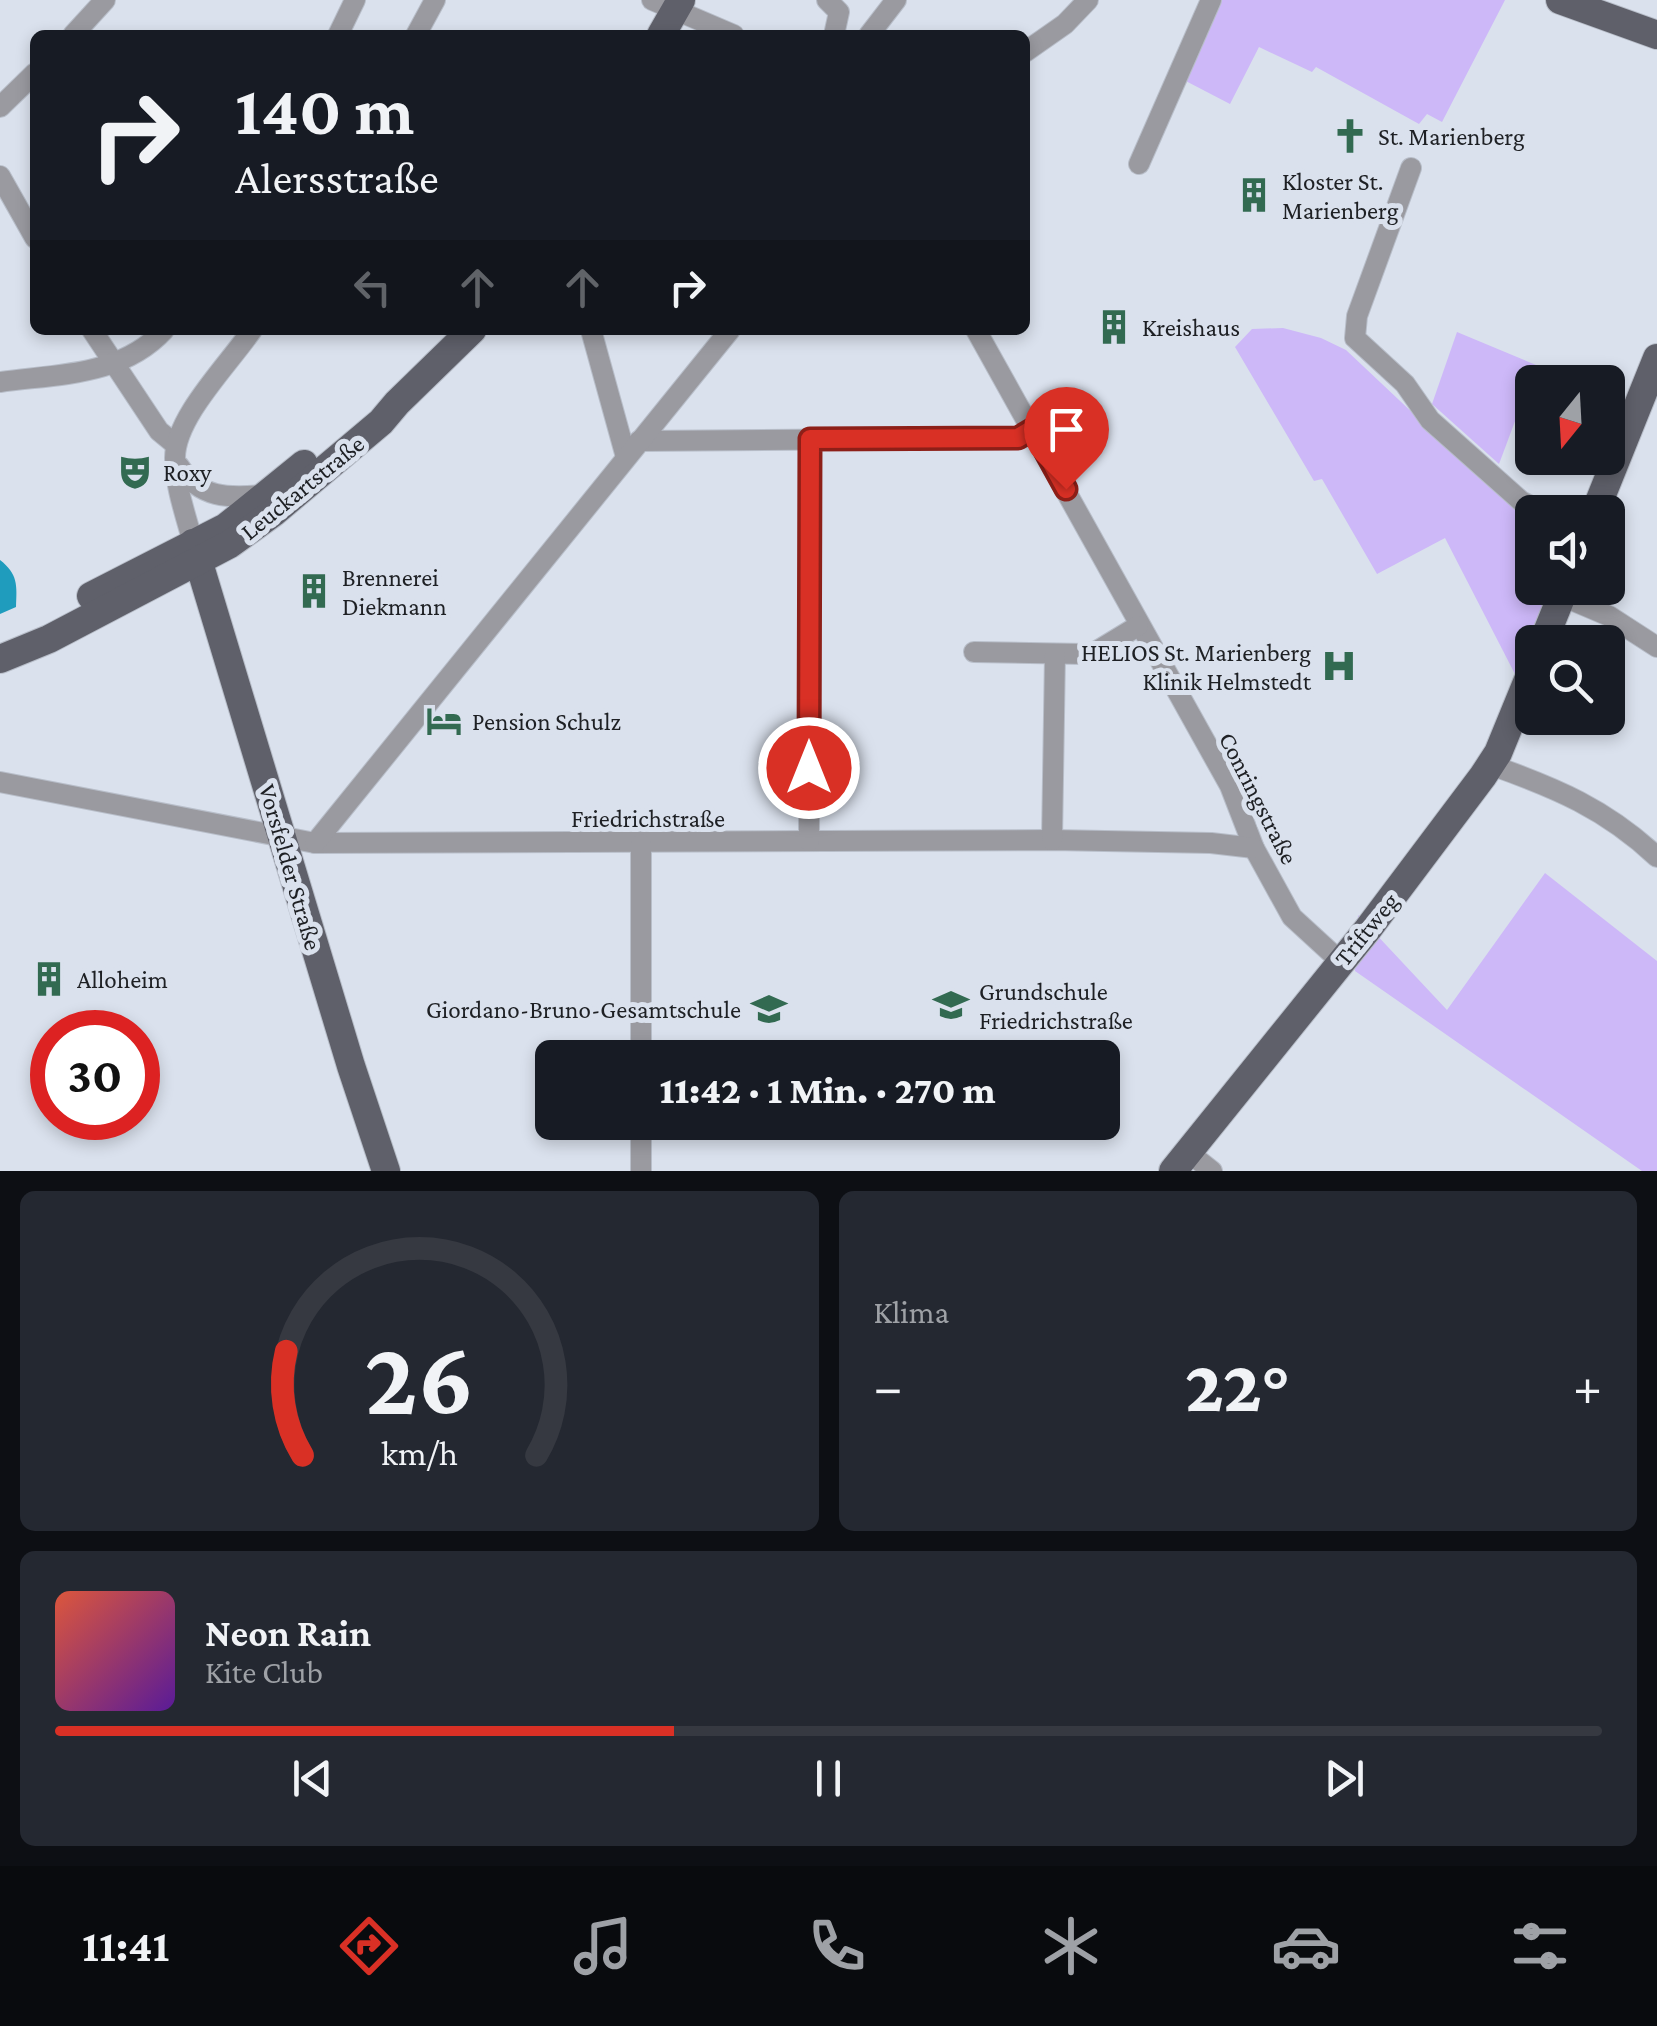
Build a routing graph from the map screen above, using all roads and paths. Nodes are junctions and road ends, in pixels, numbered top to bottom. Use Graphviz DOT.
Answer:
graph roads {
  1 [pos="105,0"];
  2 [pos="355,0"];
  3 [pos="435,0"];
  4 [pos="826,0"];
  5 [pos="896,0"];
  6 [pos="1088,0"];
  7 [pos="1212,0"];
  8 [pos="1560,0"];
  9 [pos="669,3"];
  10 [pos="78,30"];
  11 [pos="340,30"];
  12 [pos="419,30"];
  13 [pos="662,30"];
  14 [pos="724,30"];
  15 [pos="835,30"];
  16 [pos="873,30"];
  17 [pos="1657,35"];
  18 [pos="1030,48"];
  19 [pos="30,78"];
  20 [pos="0,107"];
  21 [pos="1138,164"];
  22 [pos="1411,168"];
  23 [pos="0,176"];
  24 [pos="30,229"];
  25 [pos="96,335"];
  26 [pos="159,335"];
  27 [pos="248,335"];
  28 [pos="467,335"];
  29 [pos="593,335"];
  30 [pos="726,335"];
  31 [pos="979,335"];
  32 [pos="1657,358"];
  33 [pos="116,364"];
  34 [pos="0,382"];
  35 [pos="397,402"];
  36 [pos="1033,429"];
  37 [pos="810,439"];
  38 [pos="633,449"];
  39 [pos="176,453"];
  40 [pos="264,494"];
  41 [pos="1602,495"];
  42 [pos="1515,496"];
  43 [pos="197,553"];
  44 [pos="1588,605"];
  45 [pos="1138,626"];
  46 [pos="1657,647"];
  47 [pos="974,652"];
  48 [pos="1055,654"];
  49 [pos="4,656"];
  50 [pos="1515,710"];
  51 [pos="1492,765"];
  52 [pos="0,782"];
  53 [pos="283,837"];
  54 [pos="1052,840"];
  55 [pos="809,841"];
  56 [pos="316,843"];
  57 [pos="641,844"];
  58 [pos="1254,848"];
  59 [pos="1657,857"];
  60 [pos="1340,961"];
  61 [pos="641,1040"];
  62 [pos="641,1140"];
  63 [pos="1180,1162"];
  64 [pos="386,1171"];
  65 [pos="641,1171"];
  66 [pos="1212,1171"];
  1 -- 10 [label="street"];
  2 -- 11 [label="street"];
  3 -- 12 [label="street"];
  4 -- 15 [label="street"];
  5 -- 16 [label="street"];
  6 -- 18 [label="street"];
  7 -- 21 [label="street"];
  8 -- 17 [label="main road"];
  9 -- 13 [label="main road"];
  9 -- 14 [label="street"];
  19 -- 20 [label="street"];
  22 -- 42 [label="street"];
  23 -- 24 [label="street"];
  25 -- 33 [label="street, Leuckartstraße"];
  26 -- 33 [label="street"];
  27 -- 39 [label="street"];
  28 -- 35 [label="main road, Leuckartstraße"];
  29 -- 38 [label="street"];
  30 -- 38 [label="street"];
  31 -- 36 [label="street, Conringstraße"];
  32 -- 41 [label="main road"];
  33 -- 34 [label="street"];
  33 -- 39 [label="street, Leuckartstraße"];
  35 -- 40 [label="main road, Leuckartstraße"];
  35 -- 43 [label="main road, Leuckartstraße"];
  36 -- 37 [label="street"];
  36 -- 45 [label="street, Conringstraße"];
  37 -- 38 [label="street"];
  37 -- 55 [label="street"];
  38 -- 56 [label="street"];
  39 -- 40 [label="street, Leuckartstraße"];
  39 -- 43 [label="street"];
  40 -- 43 [label="main road, Leuckartstraße"];
  43 -- 49 [label="main road"];
  43 -- 53 [label="main road, Vorsfelder Straße"];
  44 -- 46 [label="street"];
  45 -- 48 [label="street"];
  45 -- 58 [label="street, Conringstraße"];
  47 -- 48 [label="street"];
  48 -- 54 [label="street"];
  50 -- 51 [label="main road, Triftweg"];
  51 -- 59 [label="street"];
  51 -- 60 [label="main road, Triftweg"];
  52 -- 53 [label="street, Friedrichstraße"];
  53 -- 56 [label="street, Friedrichstraße"];
  53 -- 64 [label="main road, Vorsfelder Straße"];
  54 -- 55 [label="street, Friedrichstraße"];
  54 -- 58 [label="street, Friedrichstraße"];
  55 -- 57 [label="street, Friedrichstraße"];
  56 -- 57 [label="street, Friedrichstraße"];
  57 -- 61 [label="street"];
  58 -- 60 [label="street, Conringstraße"];
  60 -- 63 [label="main road, Triftweg"];
  62 -- 65 [label="street"];
  63 -- 66 [label="street"];
}
